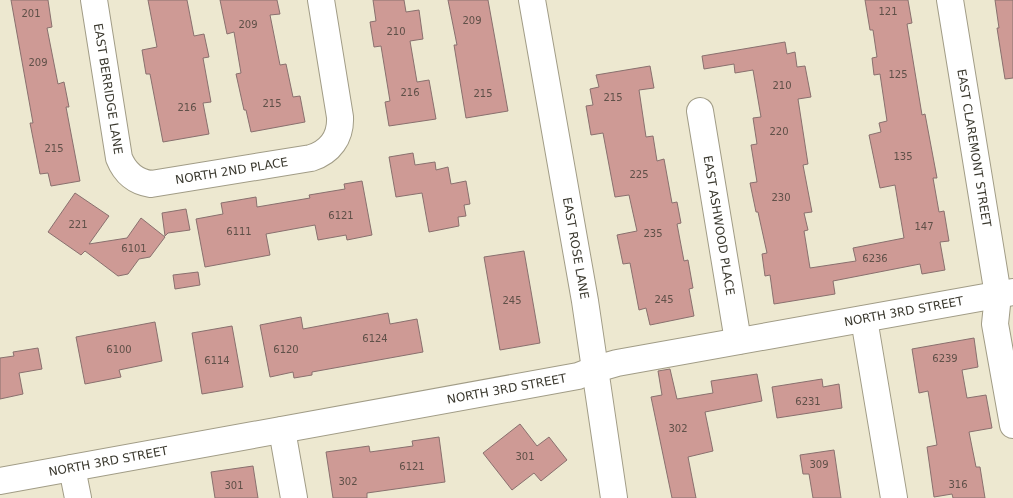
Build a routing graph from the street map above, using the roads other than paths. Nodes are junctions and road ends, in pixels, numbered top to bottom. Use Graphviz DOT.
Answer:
graph roads {
  1 [pos="94,0"];
  2 [pos="320,0"];
  3 [pos="532,0"];
  4 [pos="950,0"];
  5 [pos="700,111"];
  6 [pos="129,174"];
  7 [pos="1005,294"];
  8 [pos="864,319"];
  9 [pos="738,341"];
  10 [pos="596,368"];
  11 [pos="1013,425"];
  12 [pos="282,430"];
  13 [pos="72,468"];
  14 [pos="0,481"];
  15 [pos="78,498"];
  16 [pos="294,498"];
  17 [pos="614,498"];
  18 [pos="894,498"];
  1 -- 6 [label="street, EAST BERRIDGE LANE"];
  2 -- 6 [label="street, NORTH 2ND PLACE"];
  3 -- 10 [label="street, EAST ROSE LANE"];
  4 -- 7 [label="street, EAST CLAREMONT STREET"];
  5 -- 9 [label="street, EAST ASHWOOD PLACE"];
  7 -- 8 [label="street, NORTH 3RD STREET"];
  7 -- 11 [label="street, EAST CLAREMONT STREET"];
  8 -- 9 [label="street, NORTH 3RD STREET"];
  8 -- 18 [label="street"];
  9 -- 10 [label="street, NORTH 3RD STREET"];
  10 -- 12 [label="street, NORTH 3RD STREET"];
  10 -- 17 [label="street, EAST ROSE LANE"];
  12 -- 13 [label="street, NORTH 3RD STREET"];
  12 -- 16 [label="street"];
  13 -- 14 [label="street, NORTH 3RD STREET"];
  13 -- 15 [label="street"];
}
